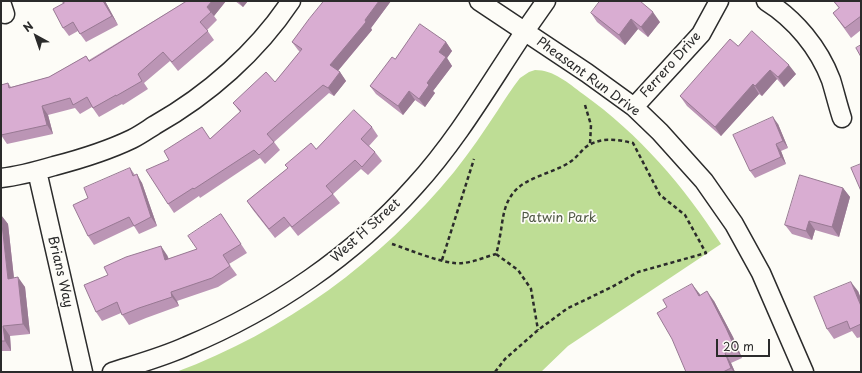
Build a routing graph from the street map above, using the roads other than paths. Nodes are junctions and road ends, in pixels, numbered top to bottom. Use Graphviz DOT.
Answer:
graph roads {
  1 [pos="291,1"];
  2 [pos="479,1"];
  3 [pos="546,1"];
  4 [pos="719,1"];
  5 [pos="766,1"];
  6 [pos="525,31"];
  7 [pos="634,107"];
  8 [pos="842,118"];
  9 [pos="37,171"];
  10 [pos="1,178"];
  11 [pos="83,372"];
  12 [pos="112,372"];
  13 [pos="804,372"];
  1 -- 9 [label="street"];
  2 -- 6 [label="street, Pheasant Run Drive"];
  3 -- 6 [label="street, West H Street"];
  4 -- 7 [label="street, Ferrero Drive"];
  5 -- 8 [label="street"];
  6 -- 7 [label="street, Pheasant Run Drive"];
  6 -- 12 [label="street, West H Street"];
  7 -- 13 [label="street, Pheasant Run Drive"];
  9 -- 10 [label="street"];
  9 -- 11 [label="street, Brians Way"];
}
